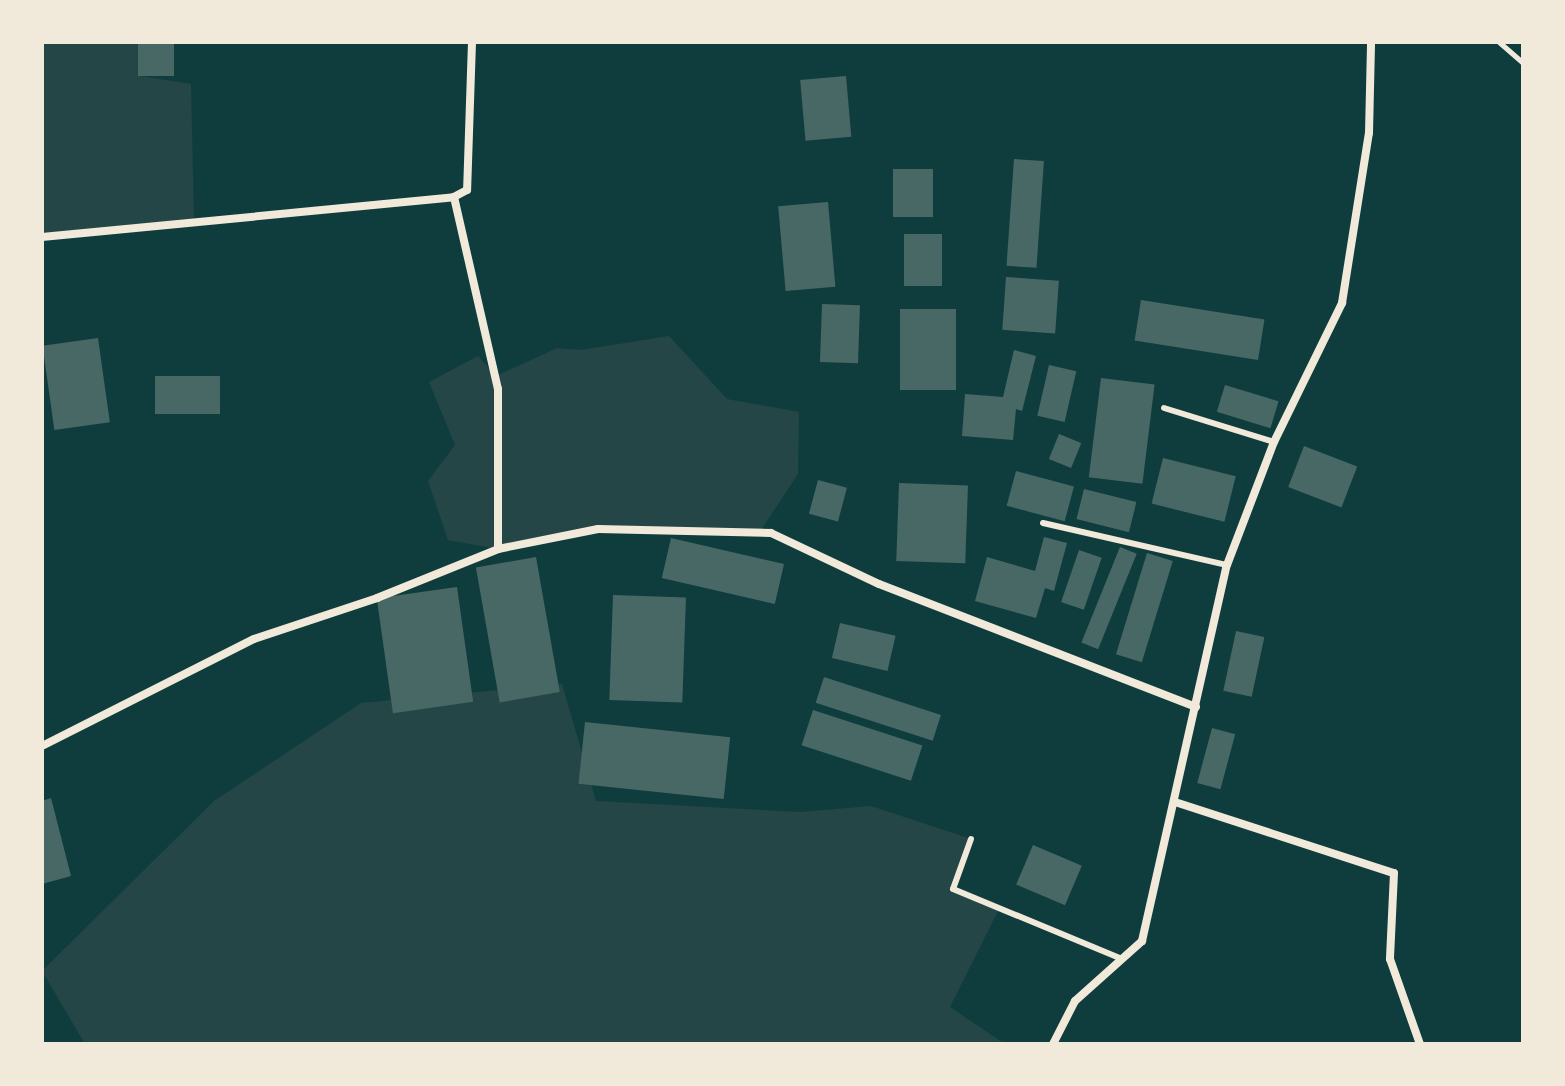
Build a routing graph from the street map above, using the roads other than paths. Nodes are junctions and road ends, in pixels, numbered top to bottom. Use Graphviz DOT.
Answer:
graph roads {
  1 [pos="472,42"];
  2 [pos="1371,42"];
  3 [pos="454,197"];
  4 [pos="42,237"];
  5 [pos="1164,408"];
  6 [pos="1274,442"];
  7 [pos="1043,523"];
  8 [pos="498,549"];
  9 [pos="1227,565"];
  10 [pos="1196,707"];
  11 [pos="42,746"];
  12 [pos="1175,802"];
  13 [pos="971,839"];
  14 [pos="1122,959"];
  15 [pos="1053,1044"];
  16 [pos="1420,1044"];
  1 -- 3 [label="street"];
  2 -- 6 [label="street"];
  3 -- 4 [label="street"];
  3 -- 8 [label="street"];
  5 -- 6 [label="lane"];
  6 -- 9 [label="street"];
  7 -- 9 [label="lane"];
  8 -- 10 [label="street"];
  8 -- 11 [label="street"];
  9 -- 10 [label="street"];
  10 -- 12 [label="street"];
  12 -- 14 [label="street"];
  12 -- 16 [label="street"];
  13 -- 14 [label="lane"];
  14 -- 15 [label="street"];
}
